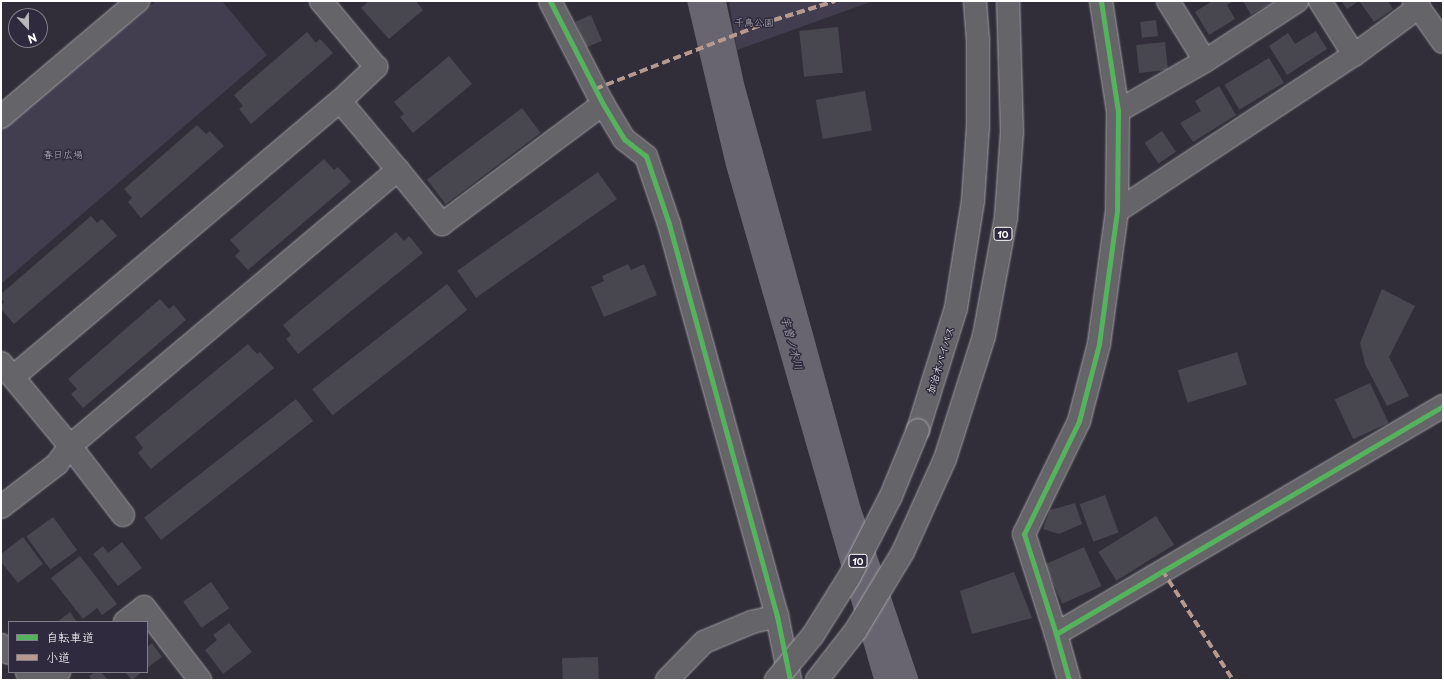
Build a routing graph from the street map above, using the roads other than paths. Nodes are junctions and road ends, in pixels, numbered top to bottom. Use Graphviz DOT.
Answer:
graph roads {
  1 [pos="138,1"];
  2 [pos="321,1"];
  3 [pos="550,1"];
  4 [pos="975,1"];
  5 [pos="1008,1"];
  6 [pos="1101,1"];
  7 [pos="1168,1"];
  8 [pos="1297,1"];
  9 [pos="1320,1"];
  10 [pos="1416,4"];
  11 [pos="1443,42"];
  12 [pos="1354,55"];
  13 [pos="1205,61"];
  14 [pos="340,101"];
  15 [pos="603,104"];
  16 [pos="1118,111"];
  17 [pos="1,117"];
  18 [pos="398,170"];
  19 [pos="1117,211"];
  20 [pos="7,370"];
  21 [pos="1443,406"];
  22 [pos="70,446"];
  23 [pos="1,507"];
  24 [pos="122,515"];
  25 [pos="777,616"];
  26 [pos="126,621"];
  27 [pos="1056,634"];
  28 [pos="1,645"];
  29 [pos="8,653"];
  30 [pos="58,673"];
  31 [pos="49,680"];
  32 [pos="200,680"];
  33 [pos="667,680"];
  34 [pos="776,680"];
  35 [pos="790,680"];
  36 [pos="817,680"];
  37 [pos="1069,680"];
  1 -- 17 [label="main road"];
  2 -- 14 [label="main road"];
  3 -- 15 [label="main road"];
  4 -- 34 [label="main road, 加治木バイパス / 10, bridge"];
  5 -- 36 [label="main road, 10"];
  6 -- 16 [label="main road"];
  7 -- 13 [label="main road"];
  8 -- 13 [label="main road"];
  9 -- 12 [label="main road"];
  10 -- 11 [label="main road"];
  10 -- 12 [label="main road"];
  12 -- 19 [label="main road"];
  13 -- 16 [label="main road"];
  14 -- 18 [label="main road"];
  14 -- 20 [label="main road"];
  15 -- 18 [label="main road"];
  15 -- 25 [label="main road"];
  16 -- 19 [label="main road"];
  18 -- 22 [label="main road"];
  19 -- 27 [label="main road"];
  20 -- 22 [label="main road"];
  21 -- 27 [label="main road"];
  22 -- 23 [label="main road"];
  22 -- 24 [label="main road"];
  25 -- 33 [label="main road"];
  25 -- 35 [label="main road"];
  26 -- 32 [label="main road"];
  27 -- 37 [label="main road"];
  28 -- 29 [label="main road"];
  30 -- 31 [label="main road"];
}
